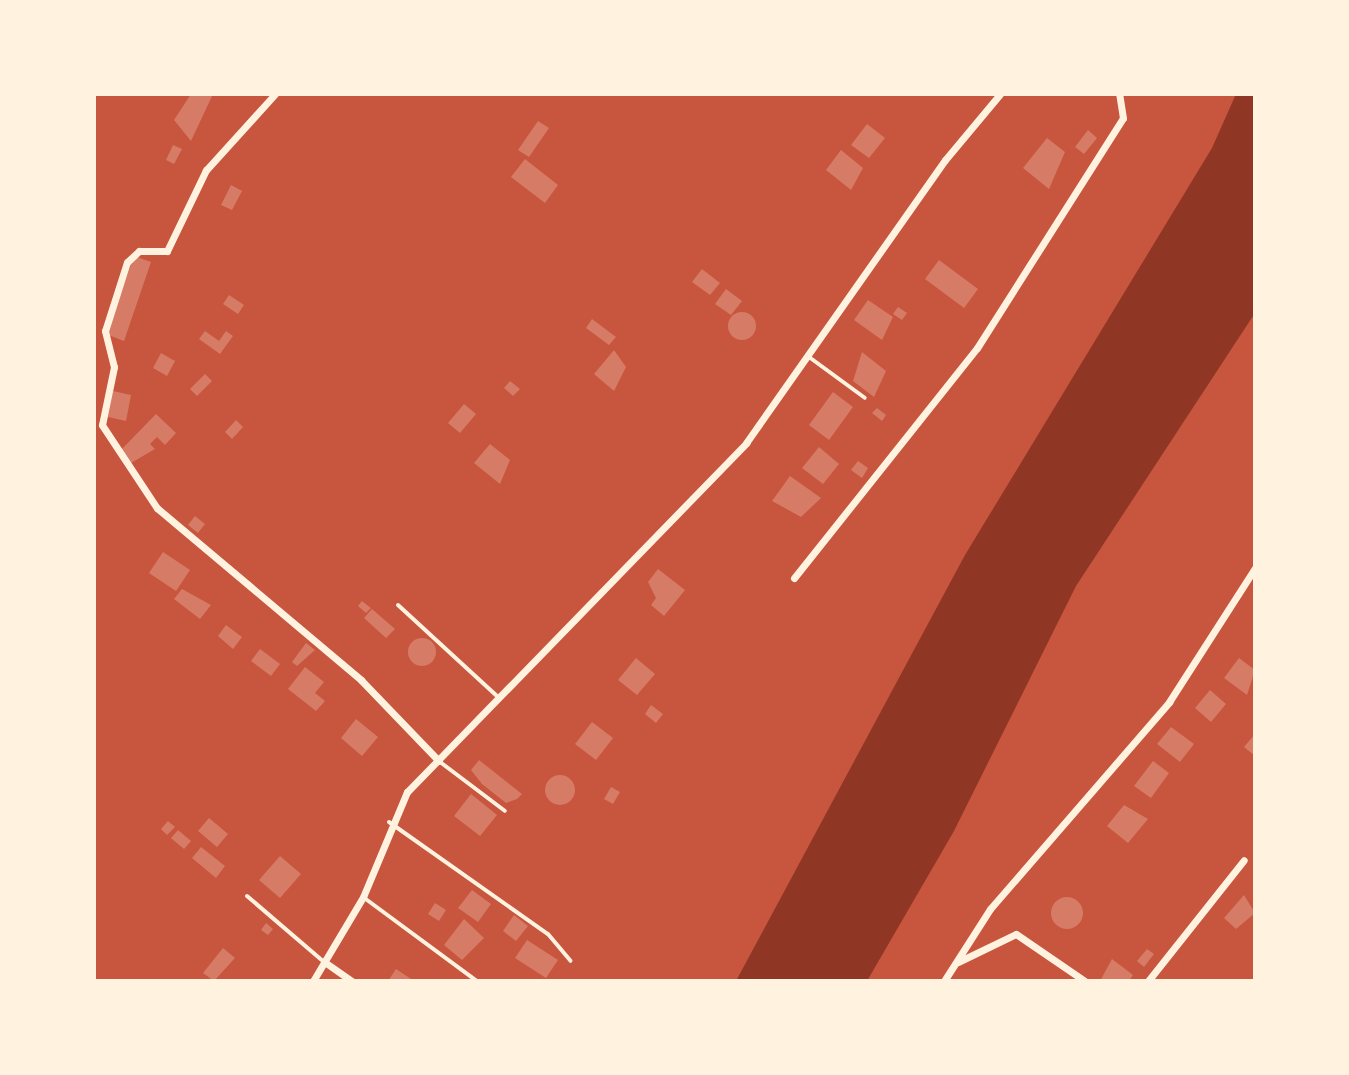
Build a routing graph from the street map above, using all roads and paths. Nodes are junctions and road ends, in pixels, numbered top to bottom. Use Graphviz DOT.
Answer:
graph roads {
  1 [pos="275,94"];
  2 [pos="1000,94"];
  3 [pos="1119,94"];
  4 [pos="807,355"];
  5 [pos="865,398"];
  6 [pos="94,415"];
  7 [pos="103,420"];
  8 [pos="1255,568"];
  9 [pos="794,578"];
  10 [pos="398,605"];
  11 [pos="501,700"];
  12 [pos="439,761"];
  13 [pos="505,811"];
  14 [pos="389,822"];
  15 [pos="1244,860"];
  16 [pos="247,896"];
  17 [pos="363,897"];
  18 [pos="571,961"];
  19 [pos="326,963"];
  20 [pos="955,964"];
  21 [pos="313,981"];
  22 [pos="352,981"];
  23 [pos="477,981"];
  24 [pos="944,981"];
  25 [pos="1085,981"];
  26 [pos="1148,981"];
  1 -- 7 [label="street"];
  2 -- 4 [label="street"];
  3 -- 9 [label="street"];
  4 -- 5 [label="lane"];
  4 -- 11 [label="street"];
  6 -- 7 [label="street"];
  7 -- 12 [label="street"];
  8 -- 20 [label="street"];
  10 -- 11 [label="lane"];
  11 -- 12 [label="street"];
  12 -- 13 [label="lane"];
  12 -- 14 [label="street"];
  14 -- 17 [label="street"];
  14 -- 18 [label="lane"];
  15 -- 26 [label="street"];
  16 -- 19 [label="lane"];
  17 -- 19 [label="street"];
  17 -- 23 [label="lane"];
  19 -- 21 [label="street"];
  19 -- 22 [label="street"];
  20 -- 24 [label="street"];
  20 -- 25 [label="street"];
}
